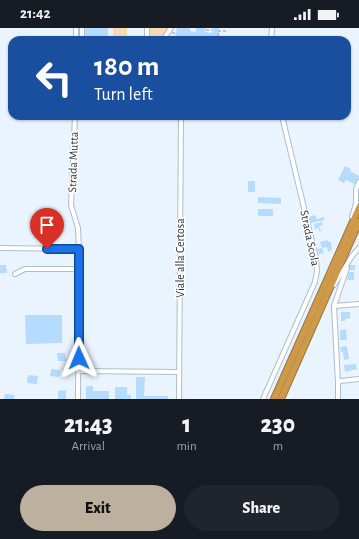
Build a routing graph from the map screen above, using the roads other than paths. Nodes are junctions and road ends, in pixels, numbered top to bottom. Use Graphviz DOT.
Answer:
graph roads {
  1 [pos="75,120"];
  2 [pos="180,120"];
  3 [pos="283,120"];
  4 [pos="359,182"];
  5 [pos="359,208"];
  6 [pos="359,222"];
  7 [pos="344,242"];
  8 [pos="0,248"];
  9 [pos="359,248"];
  10 [pos="79,249"];
  11 [pos="347,268"];
  12 [pos="79,269"];
  13 [pos="15,274"];
  14 [pos="323,302"];
  15 [pos="359,304"];
  16 [pos="334,306"];
  17 [pos="79,371"];
  18 [pos="179,372"];
  19 [pos="359,379"];
  20 [pos="339,382"];
  21 [pos="78,399"];
  22 [pos="179,399"];
  23 [pos="263,399"];
  24 [pos="274,399"];
  25 [pos="281,399"];
  26 [pos="338,399"];
  1 -- 10 [label="street, Strada Mutta"];
  2 -- 18 [label="street, Viale alla Certosa"];
  3 -- 23 [label="street, Strada Scola"];
  4 -- 7 [label="street"];
  5 -- 7 [label="highway"];
  6 -- 14 [label="highway"];
  7 -- 24 [label="highway"];
  8 -- 10 [label="street"];
  9 -- 14 [label="street"];
  10 -- 12 [label="street, Strada Mutta"];
  11 -- 16 [label="street"];
  12 -- 13 [label="street"];
  12 -- 17 [label="street, Strada Mutta"];
  14 -- 25 [label="highway"];
  15 -- 16 [label="street"];
  16 -- 20 [label="street"];
  17 -- 18 [label="street"];
  17 -- 21 [label="street, Strada Mutta"];
  18 -- 22 [label="street, Viale alla Certosa"];
  19 -- 20 [label="street"];
  20 -- 26 [label="street"];
}
